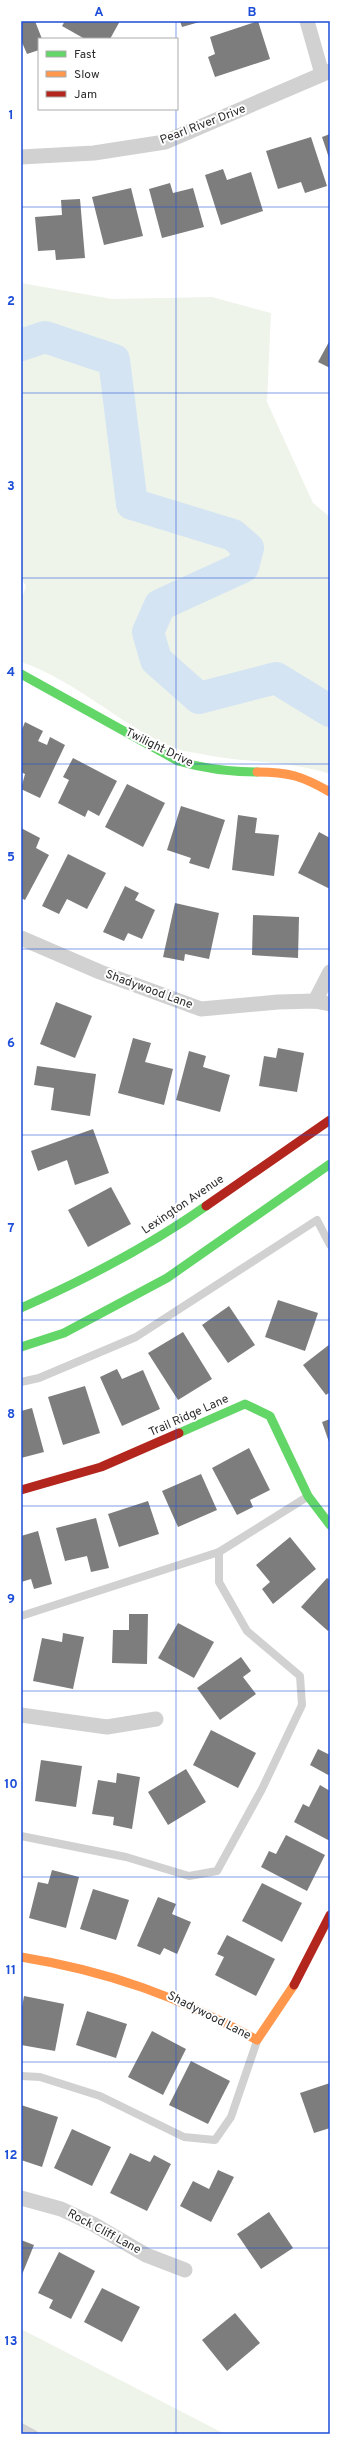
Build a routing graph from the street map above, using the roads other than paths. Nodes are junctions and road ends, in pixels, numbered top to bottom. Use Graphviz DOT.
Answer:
graph roads {
  1 [pos="307,21"];
  2 [pos="326,73"];
  3 [pos="21,157"];
  4 [pos="21,674"];
  5 [pos="330,792"];
  6 [pos="21,938"];
  7 [pos="330,972"];
  8 [pos="323,1002"];
  9 [pos="330,1120"];
  10 [pos="330,1164"];
  11 [pos="330,1244"];
  12 [pos="21,1308"];
  13 [pos="21,1347"];
  14 [pos="21,1382"];
  15 [pos="21,1490"];
  16 [pos="308,1496"];
  17 [pos="330,1525"];
  18 [pos="219,1552"];
  19 [pos="21,1616"];
  20 [pos="21,1715"];
  21 [pos="156,1719"];
  22 [pos="21,1836"];
  23 [pos="330,1915"];
  24 [pos="21,1958"];
  25 [pos="257,2040"];
  26 [pos="21,2076"];
  27 [pos="21,2198"];
  28 [pos="185,2270"];
  29 [pos="21,2427"];
  30 [pos="34,2434"];
  1 -- 2 [label="street"];
  2 -- 3 [label="street, Pearl River Drive"];
  4 -- 5 [label="street, Twilight Drive"];
  6 -- 8 [label="street, Shadywood Lane"];
  7 -- 8 [label="street"];
  9 -- 12 [label="street, Lexington Avenue"];
  10 -- 13 [label="street"];
  11 -- 14 [label="lane"];
  15 -- 16 [label="street, Trail Ridge Lane"];
  16 -- 17 [label="street, Trail Ridge Lane"];
  16 -- 18 [label="lane"];
  18 -- 19 [label="lane"];
  18 -- 22 [label="lane"];
  20 -- 21 [label="street"];
  23 -- 25 [label="street, Shadywood Lane"];
  24 -- 25 [label="street, Shadywood Lane"];
  25 -- 26 [label="lane"];
  27 -- 28 [label="street, Rock Cliff Lane"];
  29 -- 30 [label="lane"];
}
